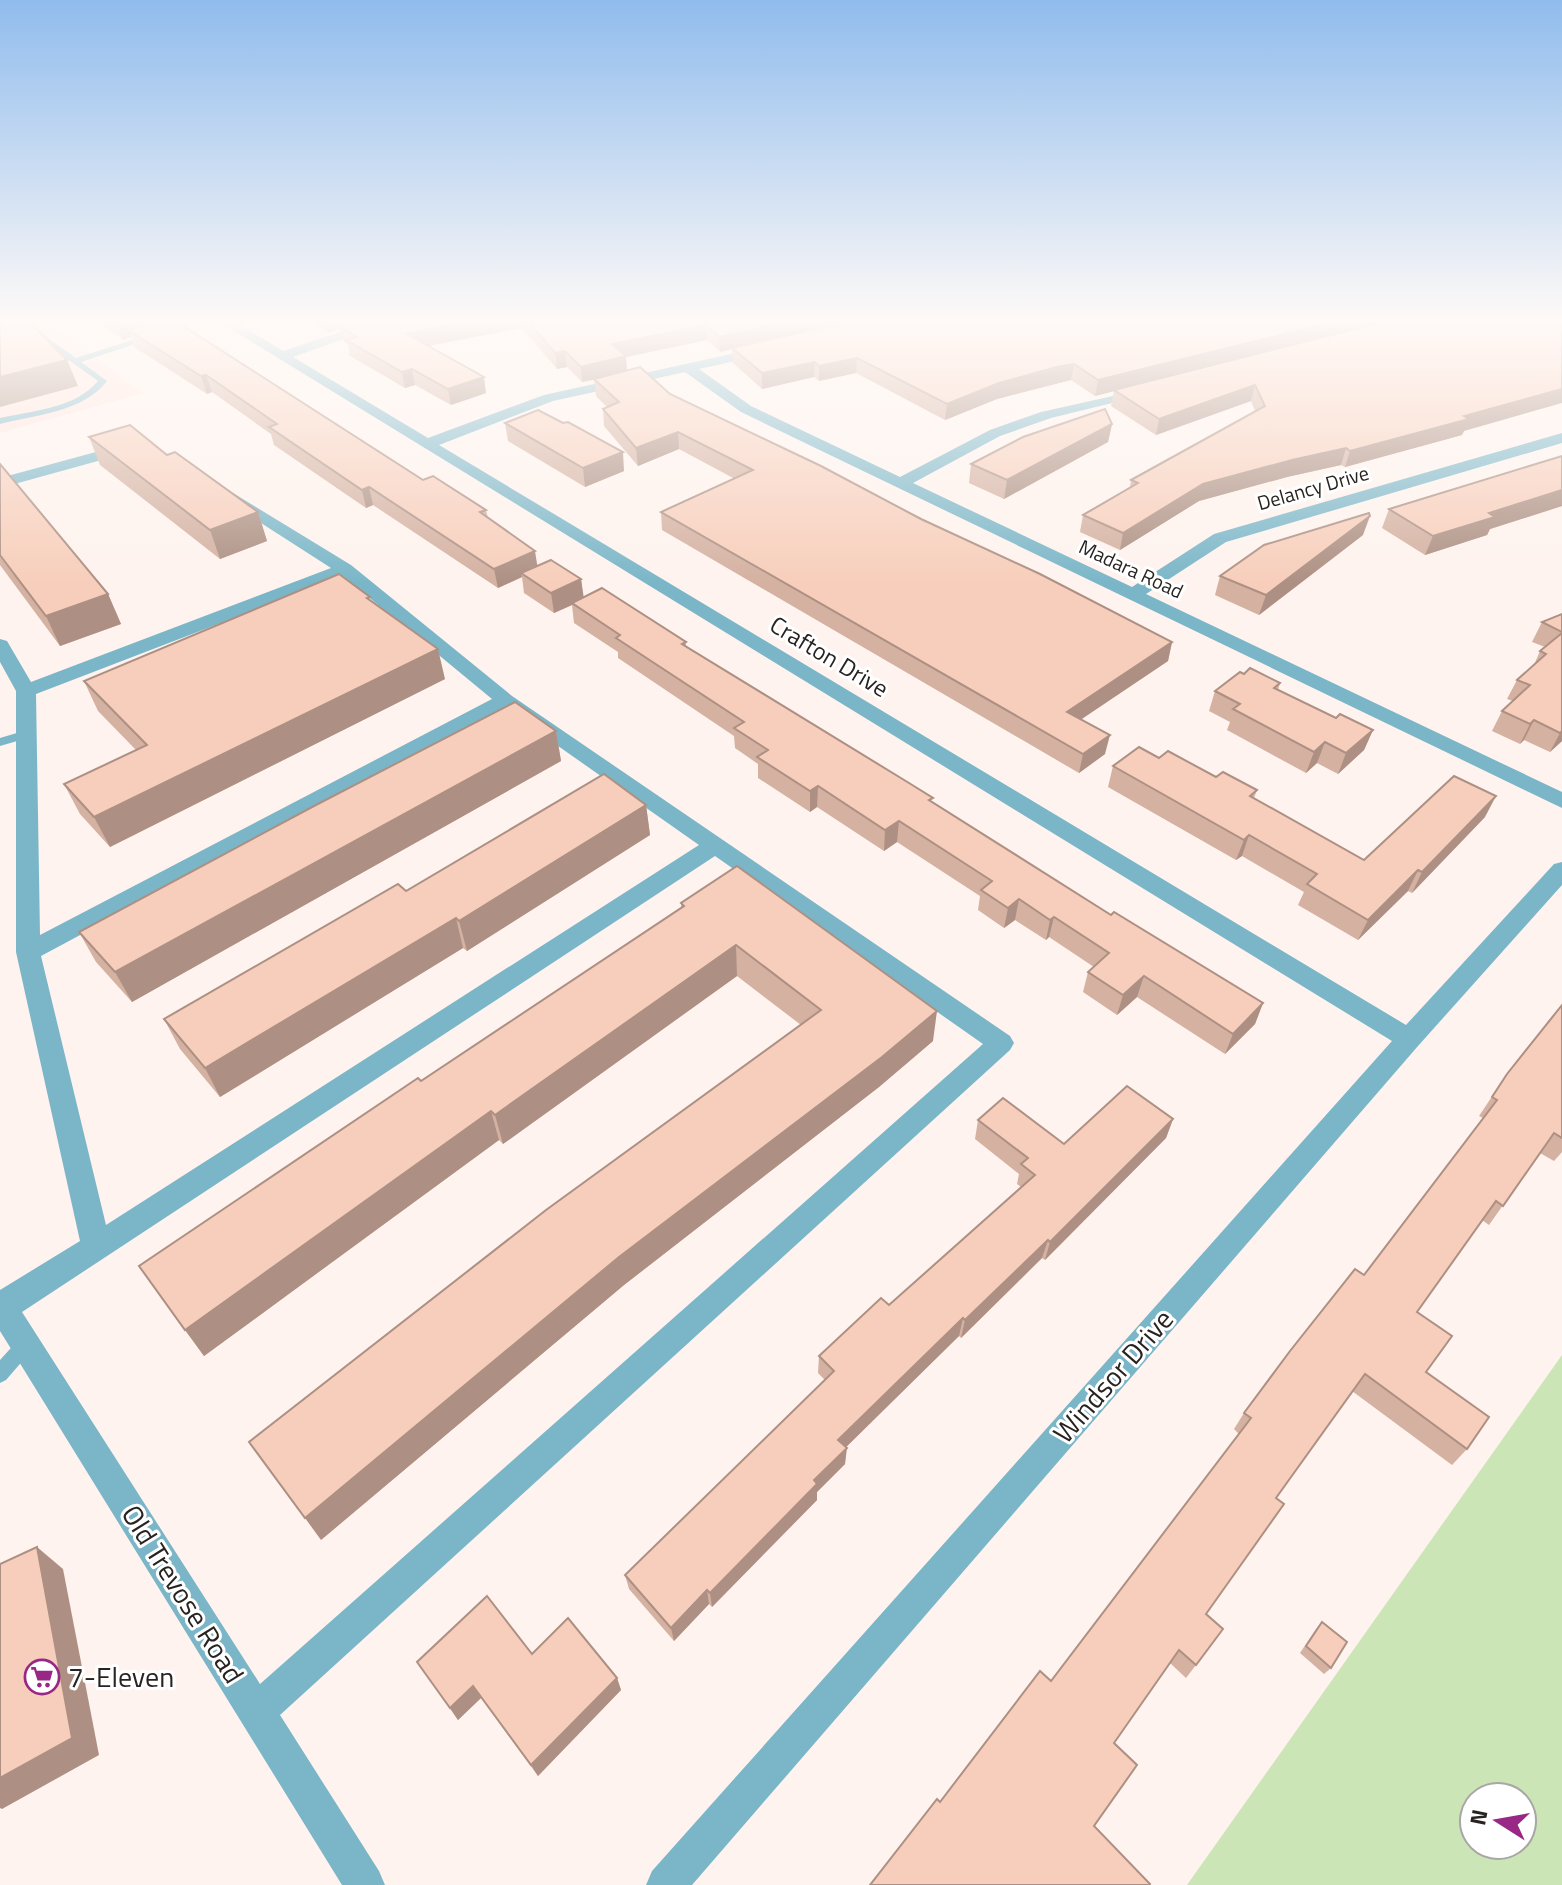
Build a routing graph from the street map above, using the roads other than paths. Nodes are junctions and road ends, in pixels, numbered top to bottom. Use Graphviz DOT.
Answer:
graph roads {
  1 [pos="50,408"];
  2 [pos="368,408"];
  3 [pos="523,408"];
  4 [pos="745,408"];
  5 [pos="1075,408"];
  6 [pos="0,421"];
  7 [pos="1562,438"];
  8 [pos="148,443"];
  9 [pos="427,444"];
  10 [pos="0,483"];
  11 [pos="901,483"];
  12 [pos="214,485"];
  13 [pos="345,569"];
  14 [pos="1134,594"];
  15 [pos="0,645"];
  16 [pos="26,691"];
  17 [pos="505,700"];
  18 [pos="27,734"];
  19 [pos="0,742"];
  20 [pos="1562,801"];
  21 [pos="713,847"];
  22 [pos="1562,870"];
  23 [pos="28,952"];
  24 [pos="1409,1039"];
  25 [pos="96,1245"];
  26 [pos="1,1306"];
  27 [pos="26,1344"];
  28 [pos="0,1374"];
  29 [pos="256,1712"];
  30 [pos="365,1885"];
  31 [pos="666,1885"];
  1 -- 6 [label="lane"];
  2 -- 9 [label="street, Crafton Drive"];
  3 -- 9 [label="street"];
  4 -- 11 [label="street, Madara Road"];
  5 -- 11 [label="street"];
  7 -- 14 [label="street, Delancy Drive"];
  8 -- 10 [label="street"];
  9 -- 24 [label="street, Crafton Drive"];
  11 -- 14 [label="street, Madara Road"];
  12 -- 13 [label="street"];
  13 -- 16 [label="street"];
  13 -- 17 [label="street"];
  14 -- 20 [label="street, Madara Road"];
  15 -- 16 [label="street"];
  16 -- 18 [label="street"];
  17 -- 21 [label="street"];
  17 -- 23 [label="street"];
  18 -- 19 [label="lane"];
  18 -- 23 [label="street"];
  21 -- 25 [label="street"];
  21 -- 29 [label="street"];
  22 -- 24 [label="street, Windsor Drive"];
  23 -- 25 [label="street"];
  24 -- 31 [label="street, Windsor Drive"];
  25 -- 26 [label="street"];
  26 -- 27 [label="street, Old Trevose Road"];
  27 -- 28 [label="lane"];
  27 -- 29 [label="street, Old Trevose Road"];
  29 -- 30 [label="street, Old Trevose Road"];
}
